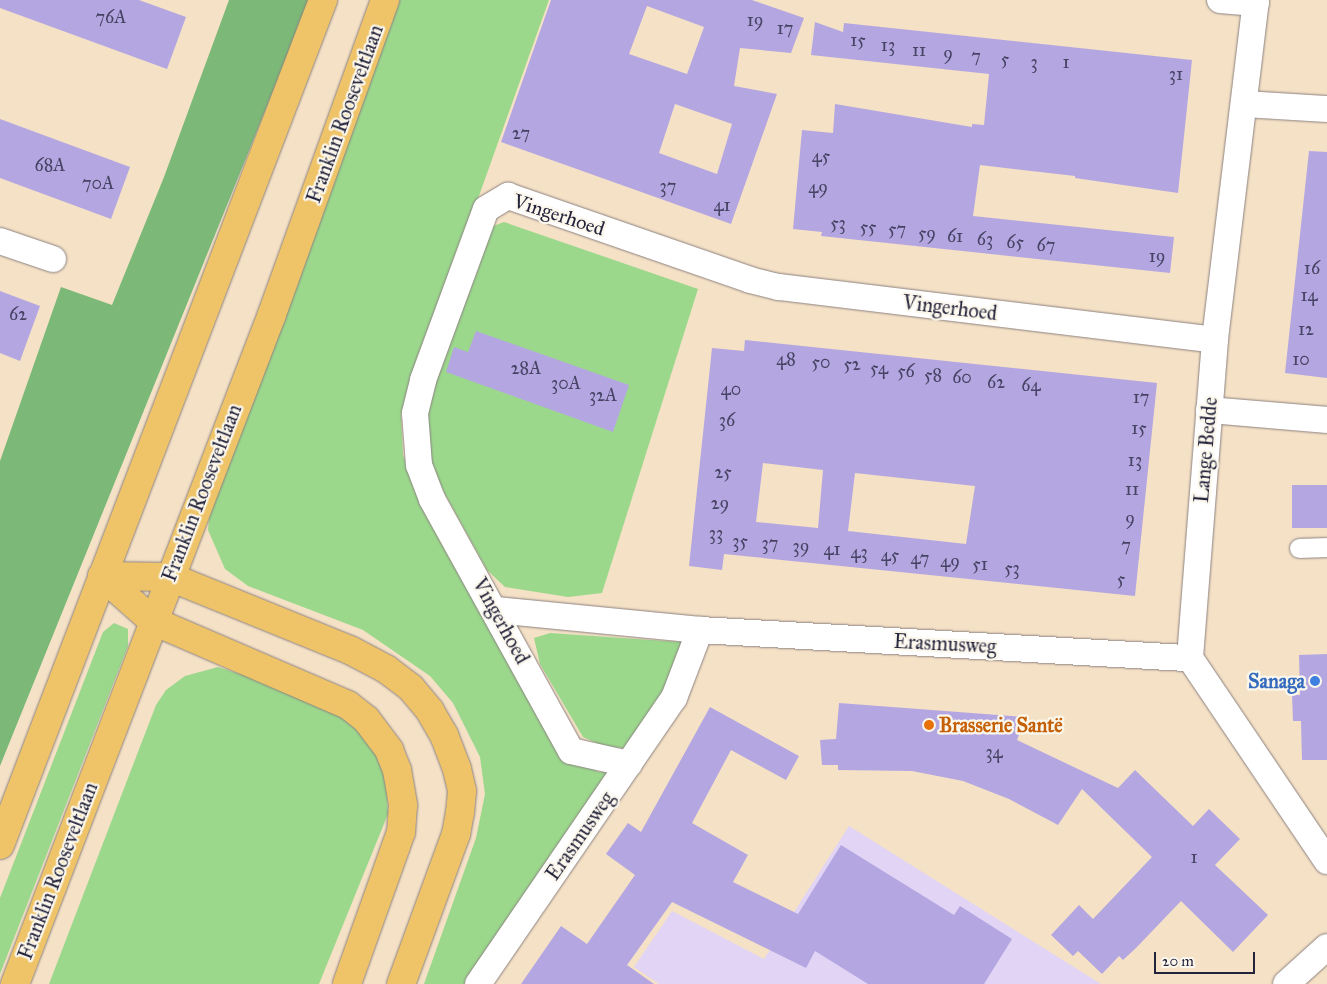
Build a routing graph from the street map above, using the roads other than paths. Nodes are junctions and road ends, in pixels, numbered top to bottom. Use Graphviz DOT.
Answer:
graph roads {
  1 [pos="323,0"];
  2 [pos="385,0"];
  3 [pos="1220,0"];
  4 [pos="1256,2"];
  5 [pos="1245,104"];
  6 [pos="1327,109"];
  7 [pos="0,240"];
  8 [pos="53,260"];
  9 [pos="1215,340"];
  10 [pos="1209,410"];
  11 [pos="1327,420"];
  12 [pos="1327,547"];
  13 [pos="1299,548"];
  14 [pos="102,576"];
  15 [pos="170,577"];
  16 [pos="496,610"];
  17 [pos="153,621"];
  18 [pos="700,630"];
  19 [pos="1190,658"];
  20 [pos="629,764"];
  21 [pos="0,845"];
  22 [pos="1327,861"];
  23 [pos="1327,947"];
  24 [pos="15,984"];
  25 [pos="347,984"];
  26 [pos="401,984"];
  27 [pos="478,984"];
  28 [pos="1286,984"];
  1 -- 14 [label="main road"];
  2 -- 15 [label="main road, Franklin Rooseveltlaan"];
  3 -- 4 [label="street"];
  4 -- 5 [label="street, Lange Bedde"];
  5 -- 6 [label="street"];
  5 -- 9 [label="street, Lange Bedde"];
  7 -- 8 [label="street"];
  9 -- 10 [label="street, Lange Bedde"];
  9 -- 16 [label="street, Vingerhoed"];
  10 -- 11 [label="street"];
  10 -- 19 [label="street, Lange Bedde"];
  12 -- 13 [label="street"];
  14 -- 15 [label="main road"];
  14 -- 17 [label="main road"];
  14 -- 21 [label="main road"];
  15 -- 17 [label="main road, Franklin Rooseveltlaan"];
  15 -- 26 [label="main road"];
  16 -- 18 [label="street, Erasmusweg"];
  16 -- 20 [label="street, Vingerhoed"];
  17 -- 24 [label="main road, Franklin Rooseveltlaan"];
  17 -- 25 [label="main road"];
  18 -- 19 [label="street, Erasmusweg"];
  18 -- 20 [label="street, Erasmusweg"];
  19 -- 22 [label="street"];
  20 -- 27 [label="street, Erasmusweg"];
  23 -- 28 [label="street"];
}
